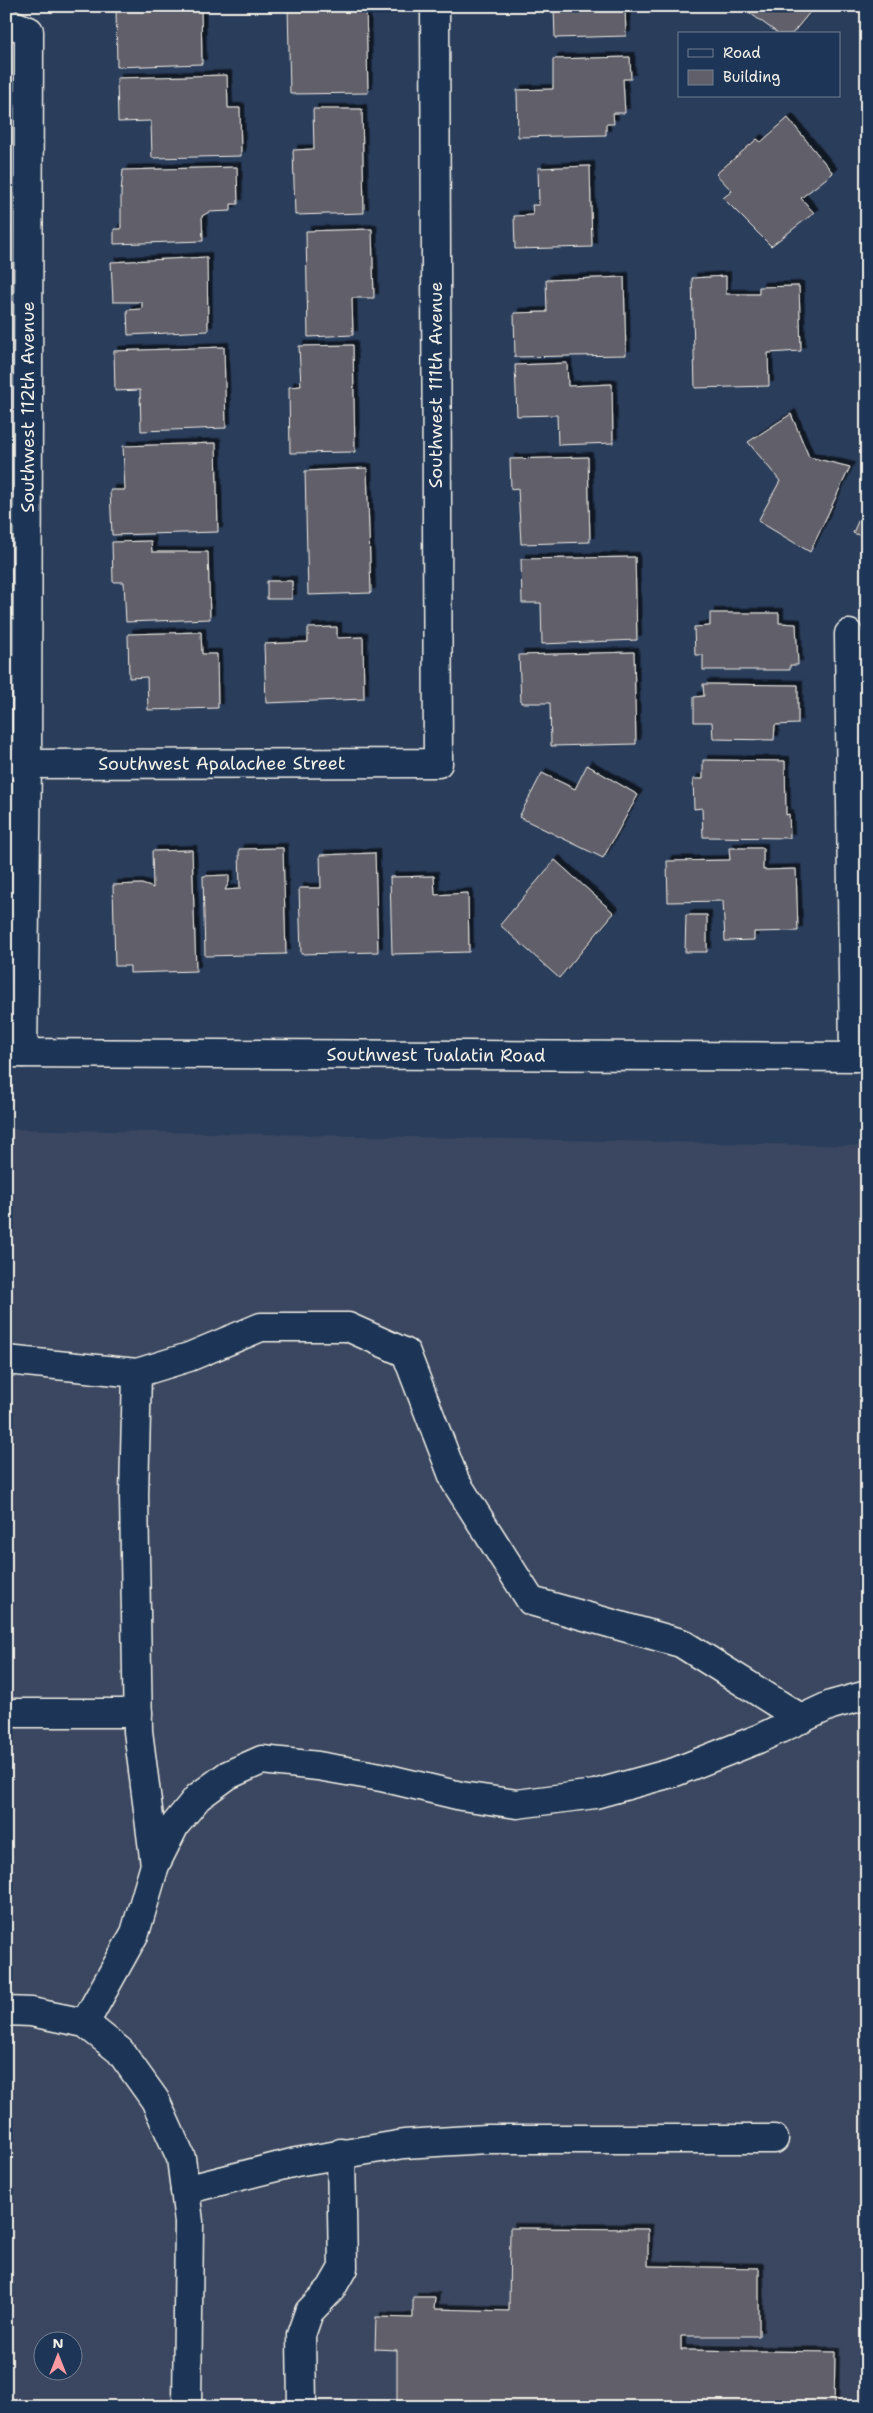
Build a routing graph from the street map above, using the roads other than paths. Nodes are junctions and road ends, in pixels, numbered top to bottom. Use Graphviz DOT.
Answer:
graph roads {
  1 [pos="435,6"];
  2 [pos="18,27"];
  3 [pos="849,634"];
  4 [pos="438,763"];
  5 [pos="16,764"];
  6 [pos="14,1053"];
  7 [pos="860,1057"];
  8 [pos="6,1360"];
  9 [pos="137,1373"];
  10 [pos="867,1695"];
  11 [pos="6,1713"];
  12 [pos="138,1713"];
  13 [pos="802,1719"];
  14 [pos="155,1866"];
  15 [pos="6,2011"];
  16 [pos="85,2023"];
  17 [pos="774,2139"];
  18 [pos="341,2153"];
  19 [pos="185,2190"];
  20 [pos="187,2407"];
  21 [pos="302,2407"];
  1 -- 4 [label="street, Southwest 111th Avenue"];
  2 -- 5 [label="street, Southwest 112th Avenue"];
  3 -- 7 [label="street"];
  4 -- 5 [label="street, Southwest Apalachee Street"];
  5 -- 6 [label="street, Southwest 112th Avenue"];
  6 -- 7 [label="street, Southwest Tualatin Road"];
  8 -- 9 [label="street"];
  9 -- 12 [label="street"];
  9 -- 13 [label="street"];
  10 -- 13 [label="street"];
  11 -- 12 [label="street"];
  12 -- 14 [label="street"];
  13 -- 14 [label="street"];
  14 -- 16 [label="street"];
  15 -- 16 [label="street"];
  16 -- 19 [label="street"];
  17 -- 18 [label="street"];
  18 -- 19 [label="street"];
  18 -- 21 [label="street"];
  19 -- 20 [label="street"];
}
